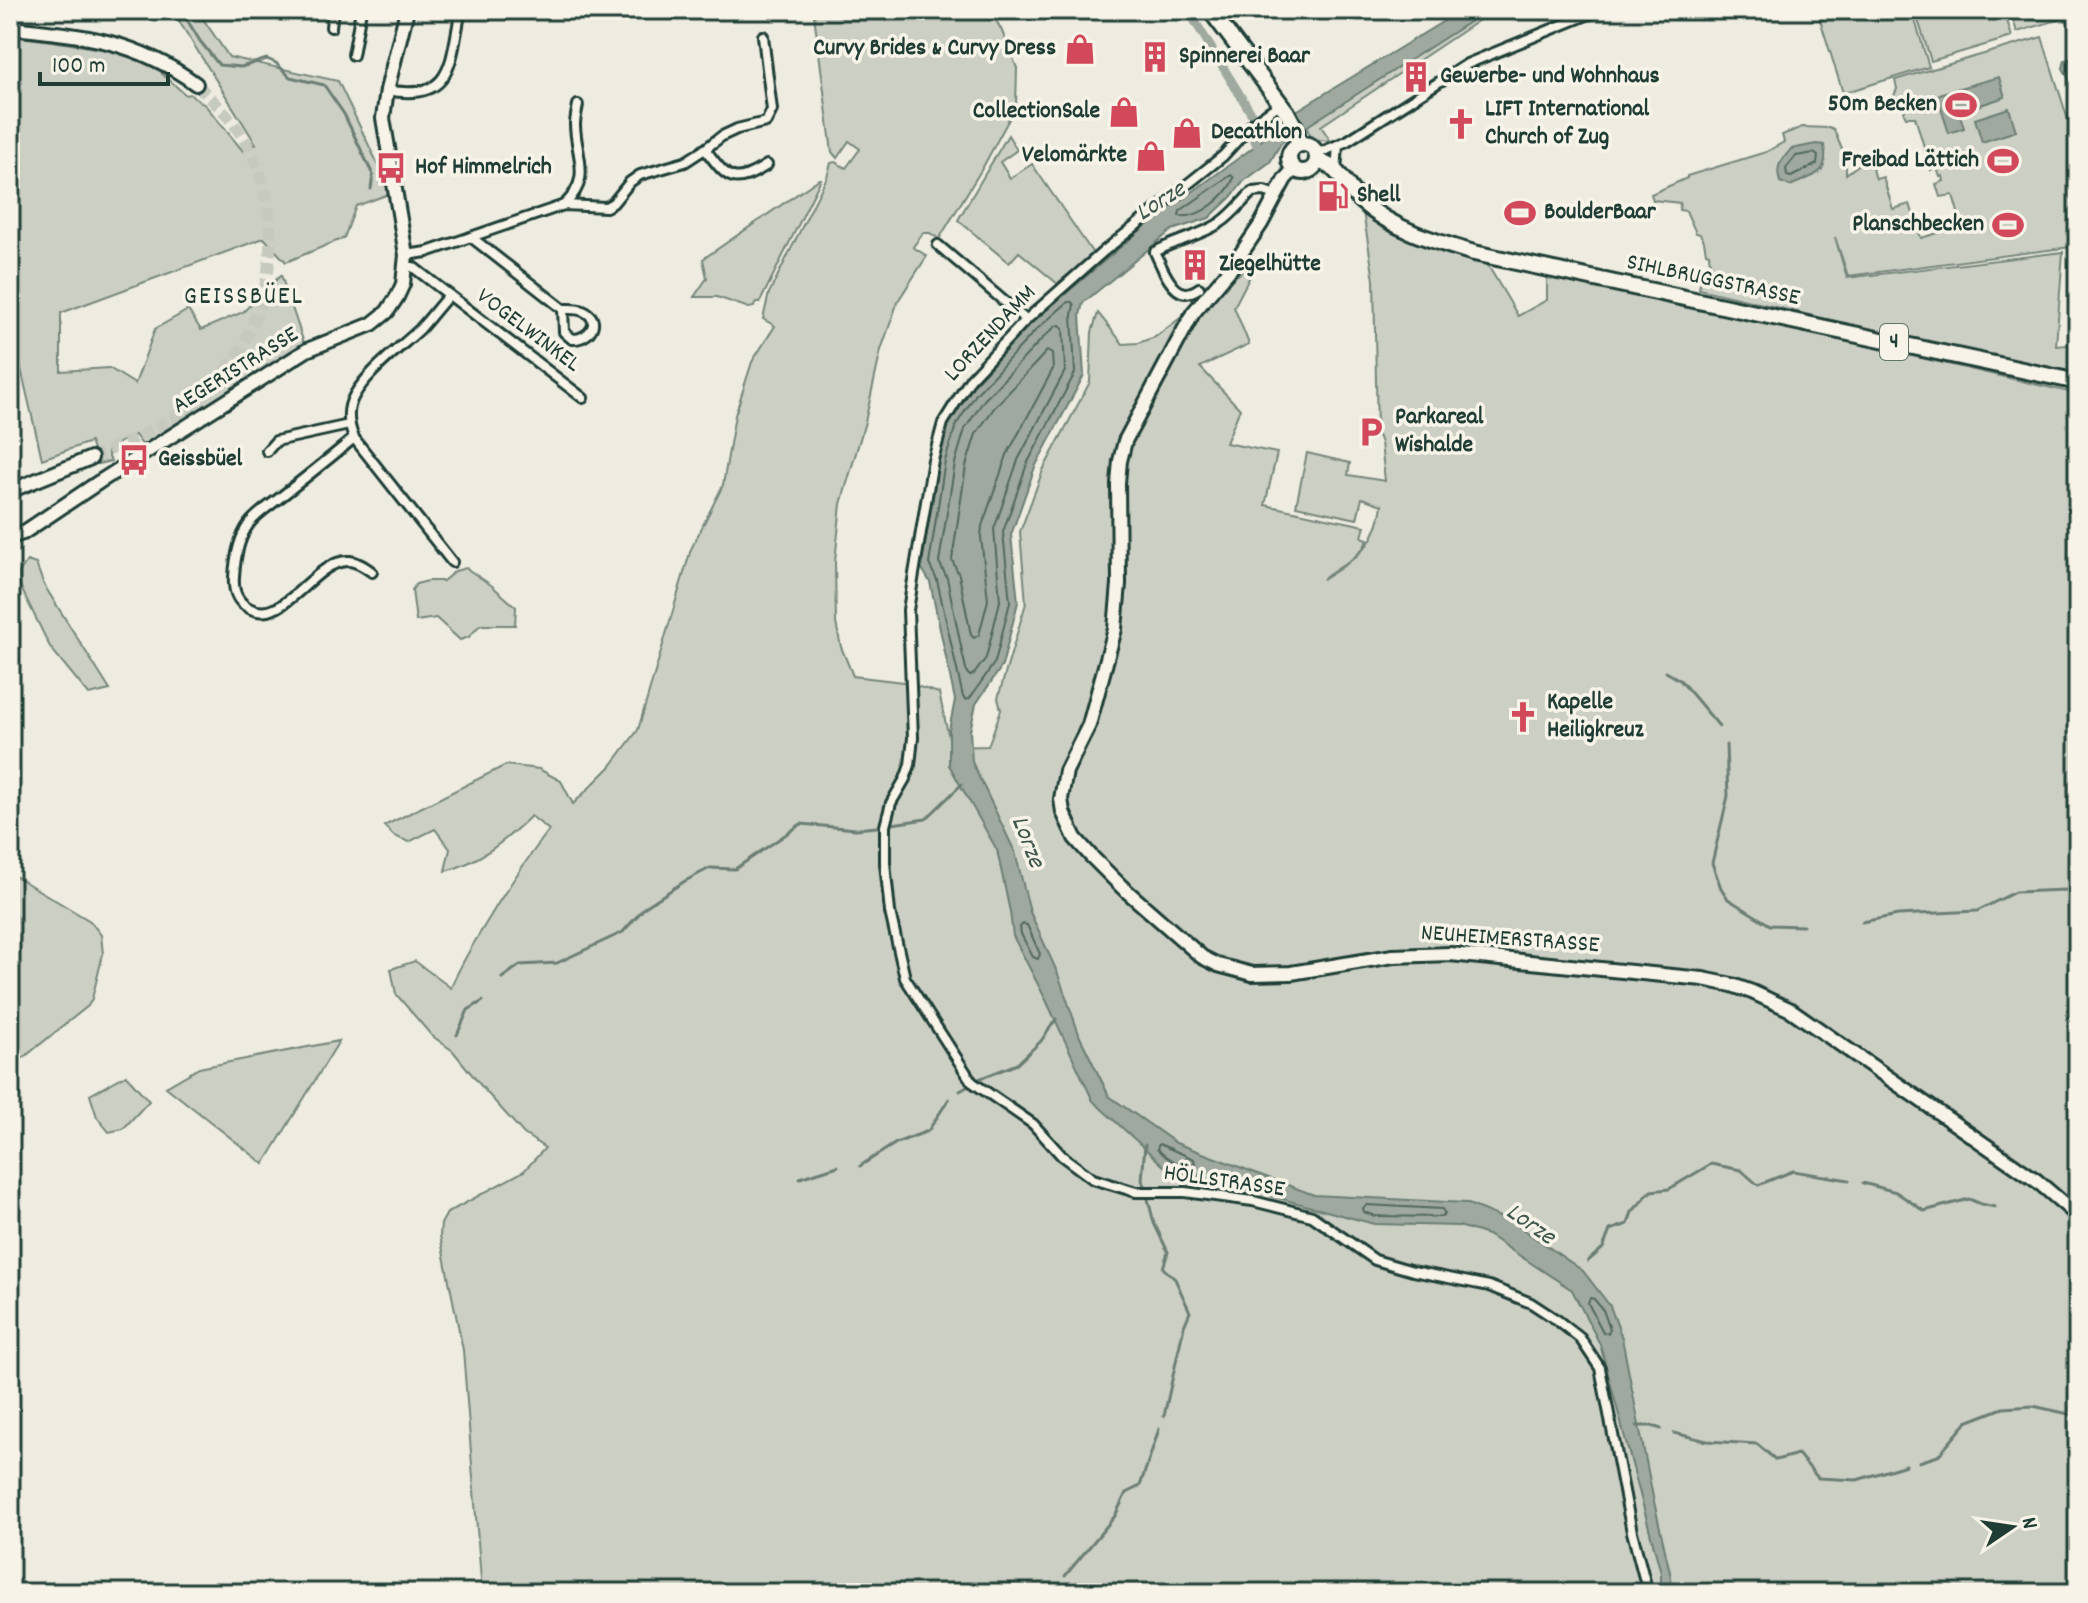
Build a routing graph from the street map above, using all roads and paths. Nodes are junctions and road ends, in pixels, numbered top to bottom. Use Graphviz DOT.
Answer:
graph roads {
  1 [pos="333,10"];
  2 [pos="361,10"];
  3 [pos="407,10"];
  4 [pos="461,10"];
  5 [pos="1210,10"];
  6 [pos="1599,10"];
  7 [pos="331,27"];
  8 [pos="10,28"];
  9 [pos="763,36"];
  10 [pos="353,55"];
  11 [pos="196,84"];
  12 [pos="387,90"];
  13 [pos="578,105"];
  14 [pos="1284,108"];
  15 [pos="1298,140"];
  16 [pos="1338,145"];
  17 [pos="705,149"];
  18 [pos="1315,162"];
  19 [pos="767,165"];
  20 [pos="1294,169"];
  21 [pos="1336,172"];
  22 [pos="1352,192"];
  23 [pos="1276,195"];
  24 [pos="564,205"];
  25 [pos="471,237"];
  26 [pos="938,245"];
  27 [pos="406,261"];
  28 [pos="1199,288"];
  29 [pos="449,295"];
  30 [pos="563,309"];
  31 [pos="1026,320"];
  32 [pos="2078,382"];
  33 [pos="583,398"];
  34 [pos="349,425"];
  35 [pos="354,438"];
  36 [pos="267,451"];
  37 [pos="91,458"];
  38 [pos="10,491"];
  39 [pos="10,537"];
  40 [pos="452,562"];
  41 [pos="372,572"];
  42 [pos="913,738"];
  43 [pos="2078,1216"];
  44 [pos="1648,1593"];
  1 -- 7 [label="street"];
  2 -- 10 [label="street"];
  3 -- 12 [label="street, AEGERISTRASSE"];
  4 -- 12 [label="street"];
  5 -- 14 [label="main road"];
  6 -- 16 [label="street"];
  8 -- 11 [label="street"];
  9 -- 17 [label="street"];
  12 -- 27 [label="street, AEGERISTRASSE"];
  13 -- 24 [label="street"];
  14 -- 15 [label="main road"];
  14 -- 31 [label="street, LORZENDAMM"];
  15 -- 18 [label="main road"];
  15 -- 20 [label="main road"];
  16 -- 18 [label="street"];
  16 -- 21 [label="street"];
  17 -- 19 [label="street"];
  17 -- 24 [label="street"];
  18 -- 20 [label="main road"];
  18 -- 21 [label="main road, SIHLBRUGGSTRASSE / 4"];
  18 -- 22 [label="main road, SIHLBRUGGSTRASSE / 4"];
  20 -- 23 [label="street, NEUHEIMERSTRASSE"];
  21 -- 22 [label="main road, SIHLBRUGGSTRASSE / 4"];
  22 -- 32 [label="main road, SIHLBRUGGSTRASSE / 4"];
  23 -- 28 [label="street"];
  23 -- 43 [label="street, NEUHEIMERSTRASSE"];
  24 -- 25 [label="street"];
  25 -- 27 [label="street"];
  25 -- 30 [label="street"];
  26 -- 31 [label="street"];
  27 -- 29 [label="street, VOGELWINKEL"];
  27 -- 39 [label="street, AEGERISTRASSE"];
  29 -- 33 [label="street, VOGELWINKEL"];
  29 -- 34 [label="street"];
  30 -- 30 [label="street"];
  31 -- 42 [label="street, LORZENDAMM"];
  34 -- 35 [label="street"];
  34 -- 36 [label="street"];
  35 -- 40 [label="street"];
  35 -- 41 [label="street"];
  37 -- 38 [label="street"];
  42 -- 44 [label="street, HÖLLSTRASSE"];
}
